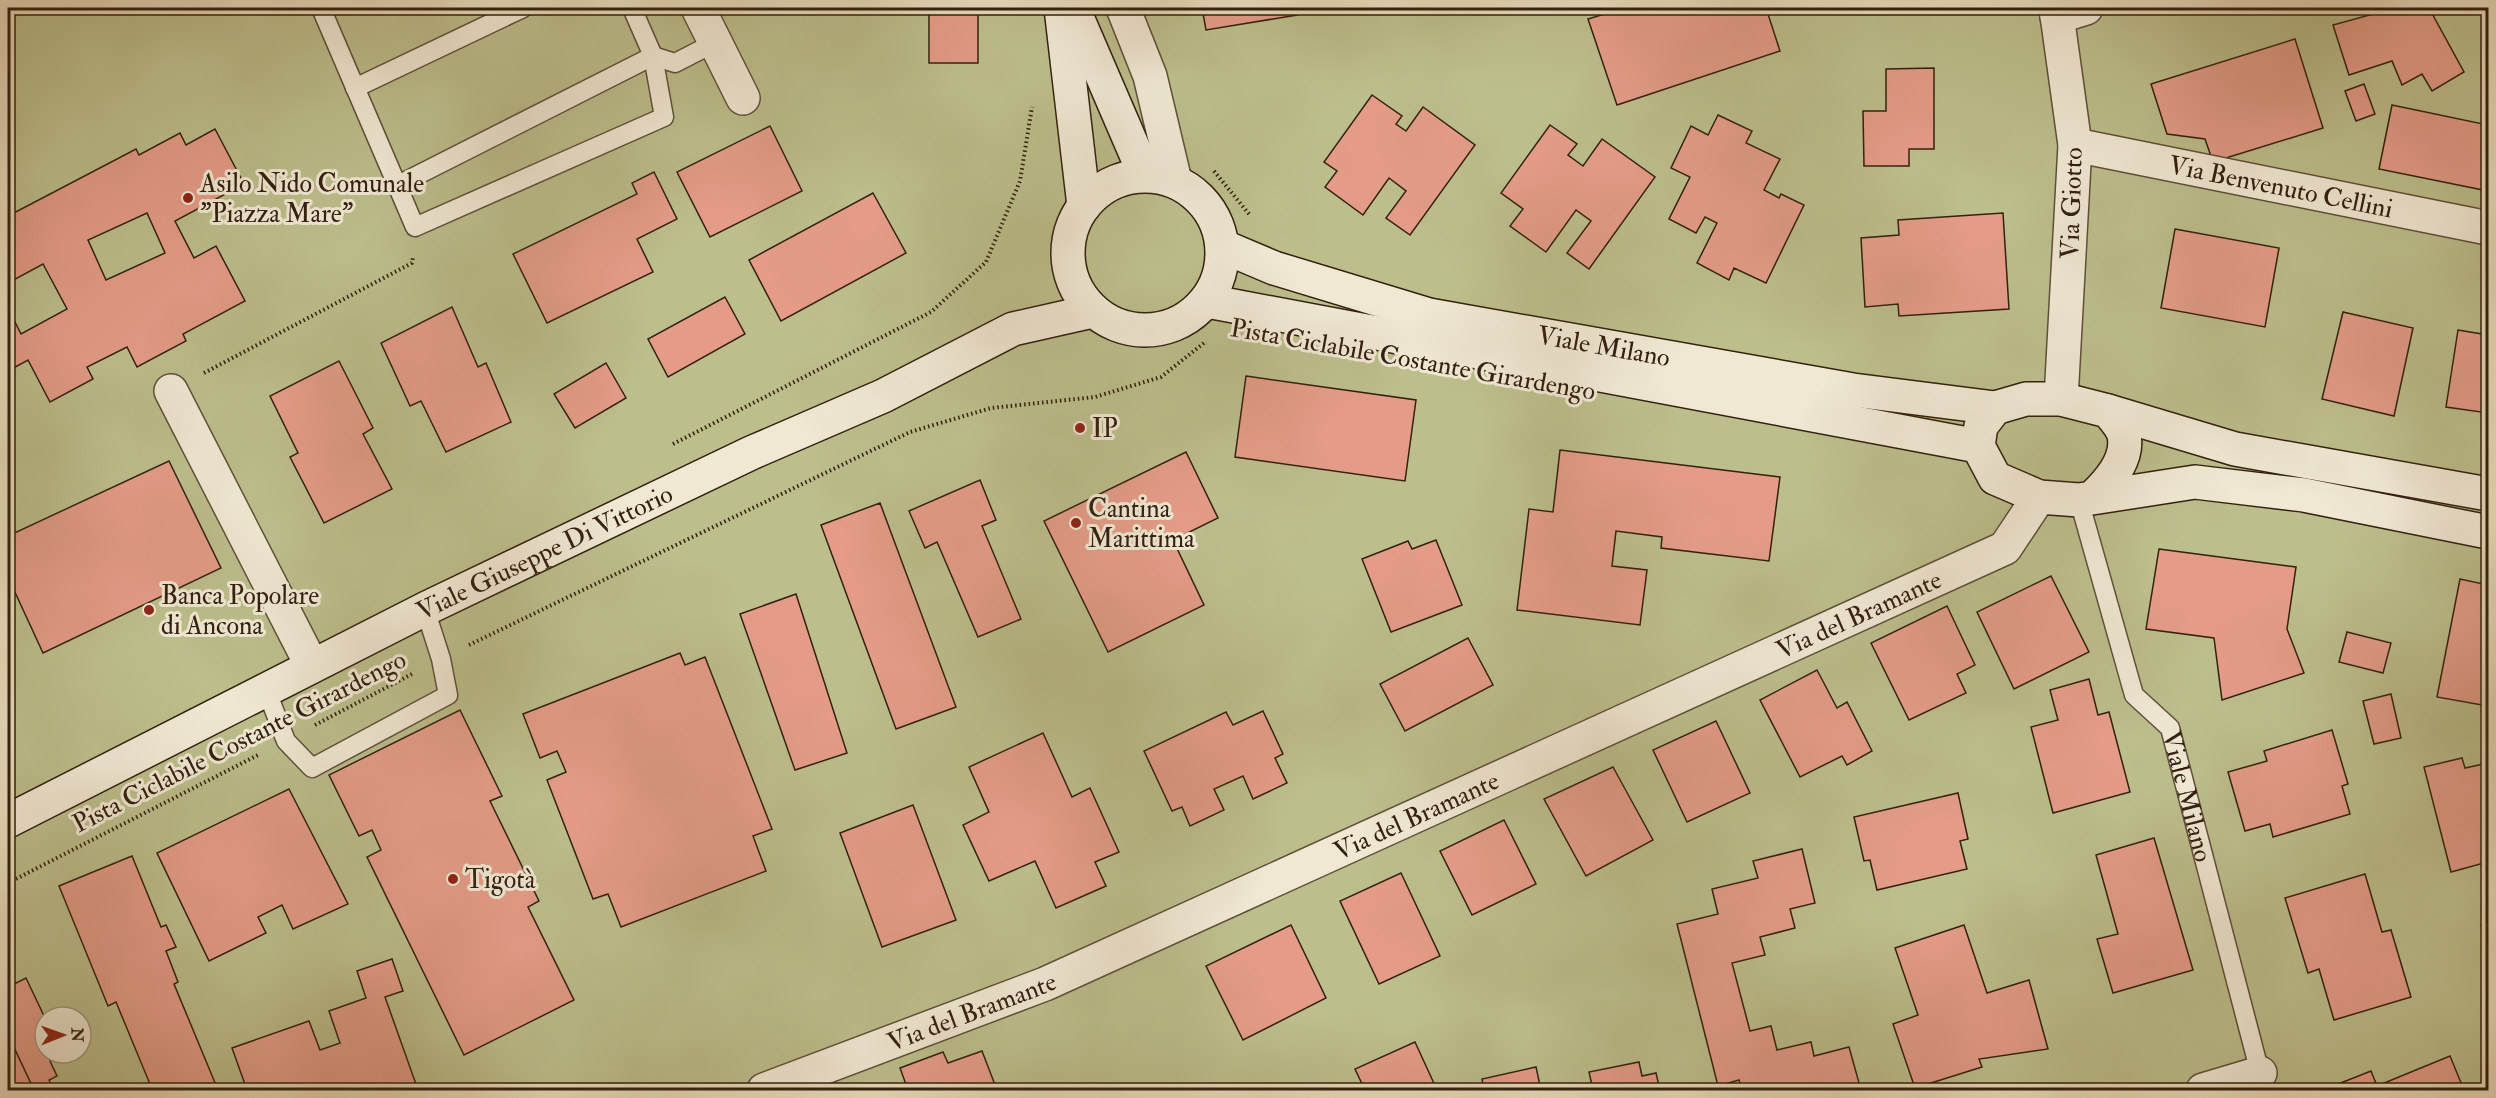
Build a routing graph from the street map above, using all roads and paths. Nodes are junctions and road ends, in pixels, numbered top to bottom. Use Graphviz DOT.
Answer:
graph roads {
  1 [pos="321,8"];
  2 [pos="523,8"];
  3 [pos="632,8"];
  4 [pos="698,8"];
  5 [pos="1061,8"];
  6 [pos="1073,8"];
  7 [pos="1123,8"];
  8 [pos="2066,11"];
  9 [pos="714,43"];
  10 [pos="653,56"];
  11 [pos="355,88"];
  12 [pos="743,98"];
  13 [pos="1032,104"];
  14 [pos="2075,145"];
  15 [pos="1160,178"];
  16 [pos="398,185"];
  17 [pos="1084,206"];
  18 [pos="415,226"];
  19 [pos="2488,228"];
  20 [pos="1222,246"];
  21 [pos="1206,301"];
  22 [pos="1093,311"];
  23 [pos="1215,345"];
  24 [pos="171,391"];
  25 [pos="2061,399"];
  26 [pos="1995,408"];
  27 [pos="2108,411"];
  28 [pos="1978,446"];
  29 [pos="666,447"];
  30 [pos="2488,494"];
  31 [pos="2038,497"];
  32 [pos="2086,499"];
  33 [pos="2488,532"];
  34 [pos="425,609"];
  35 [pos="441,658"];
  36 [pos="312,666"];
  37 [pos="266,689"];
  38 [pos="286,741"];
  39 [pos="8,820"];
  40 [pos="8,883"];
  41 [pos="2260,1073"];
  42 [pos="764,1090"];
  43 [pos="2203,1090"];
  1 -- 11 [label="lane"];
  2 -- 11 [label="lane"];
  3 -- 10 [label="lane"];
  4 -- 9 [label="street"];
  5 -- 17 [label="street"];
  6 -- 15 [label="street"];
  7 -- 15 [label="street"];
  8 -- 14 [label="street, Via Giotto"];
  9 -- 10 [label="lane"];
  9 -- 12 [label="street"];
  10 -- 16 [label="lane"];
  10 -- 18 [label="lane"];
  11 -- 16 [label="lane"];
  13 -- 29 [label="path"];
  14 -- 19 [label="street, Via Benvenuto Cellini"];
  14 -- 25 [label="street, Via Giotto"];
  15 -- 17 [label="street"];
  15 -- 20 [label="street"];
  16 -- 18 [label="lane"];
  17 -- 22 [label="street"];
  18 -- 24 [label="path"];
  20 -- 21 [label="street"];
  20 -- 26 [label="street, Viale Milano"];
  21 -- 22 [label="street"];
  21 -- 28 [label="street, Viale Milano"];
  22 -- 34 [label="street, Viale Giuseppe Di Vittorio"];
  23 -- 35 [label="path, Pista Ciclabile Costante Girardengo"];
  24 -- 36 [label="street"];
  25 -- 26 [label="street, Viale Milano"];
  25 -- 27 [label="street, Viale Milano"];
  26 -- 28 [label="street"];
  27 -- 30 [label="street, Viale Milano"];
  27 -- 32 [label="street"];
  28 -- 31 [label="street"];
  31 -- 32 [label="street"];
  31 -- 42 [label="street, Via del Bramante"];
  32 -- 33 [label="street"];
  32 -- 41 [label="lane, Viale Milano"];
  34 -- 35 [label="lane"];
  34 -- 36 [label="street, Viale Giuseppe Di Vittorio"];
  35 -- 38 [label="path, Pista Ciclabile Costante Girardengo"];
  35 -- 38 [label="lane"];
  36 -- 37 [label="street, Viale Giuseppe Di Vittorio"];
  37 -- 38 [label="lane"];
  37 -- 39 [label="street, Viale Giuseppe Di Vittorio"];
  38 -- 40 [label="path, Pista Ciclabile Costante Girardengo"];
  41 -- 43 [label="street"];
}
